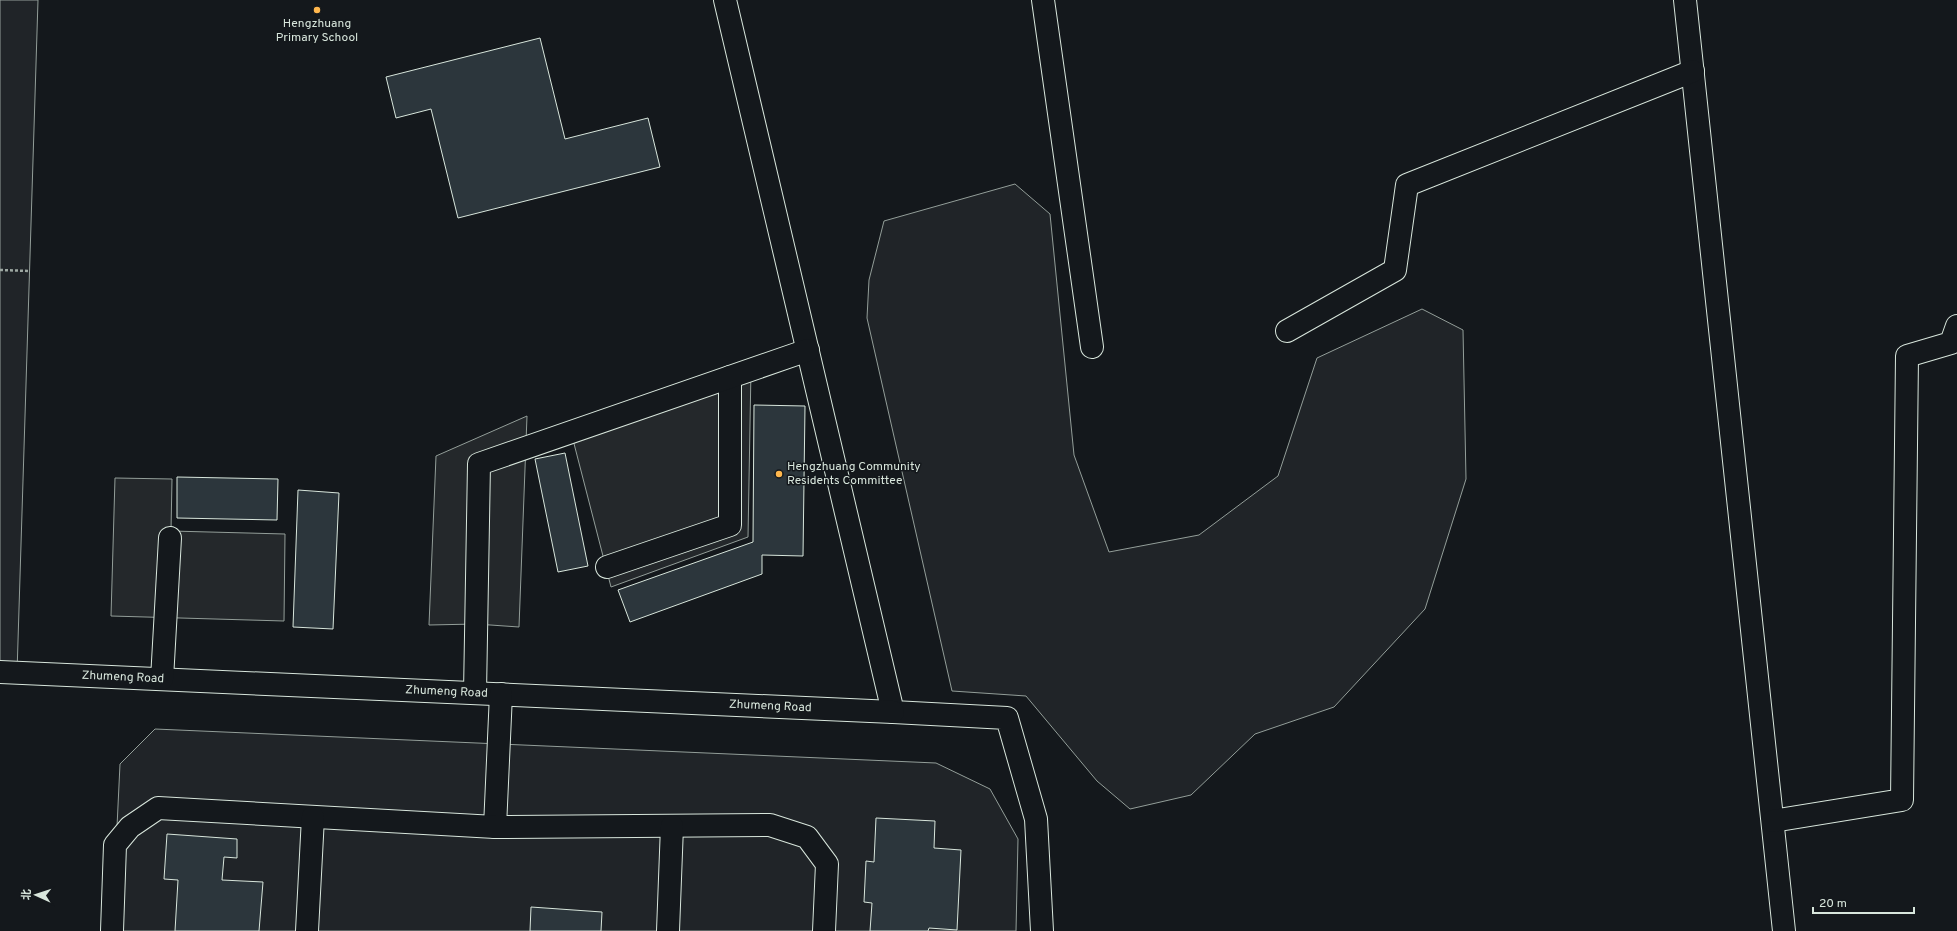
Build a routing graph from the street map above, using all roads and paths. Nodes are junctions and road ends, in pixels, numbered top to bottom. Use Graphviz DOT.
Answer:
graph roads {
  1 [pos="726,0"];
  2 [pos="1043,0"];
  3 [pos="1685,0"];
  4 [pos="1693,71"];
  5 [pos="0,270"];
  6 [pos="30,271"];
  7 [pos="1957,326"];
  8 [pos="1287,331"];
  9 [pos="1092,347"];
  10 [pos="808,350"];
  11 [pos="730,377"];
  12 [pos="170,538"];
  13 [pos="607,567"];
  14 [pos="0,672"];
  15 [pos="162,679"];
  16 [pos="475,693"];
  17 [pos="501,694"];
  18 [pos="893,712"];
  19 [pos="313,817"];
  20 [pos="1773,821"];
  21 [pos="672,826"];
  22 [pos="495,827"];
  23 [pos="112,931"];
  24 [pos="307,931"];
  25 [pos="668,931"];
  26 [pos="824,931"];
  27 [pos="1042,931"];
  28 [pos="1784,931"];
  1 -- 10 [label="street"];
  2 -- 9 [label="street"];
  3 -- 4 [label="street"];
  4 -- 8 [label="street"];
  4 -- 20 [label="street"];
  5 -- 6 [label="path"];
  7 -- 20 [label="street"];
  10 -- 11 [label="street"];
  10 -- 18 [label="street"];
  11 -- 13 [label="street"];
  11 -- 16 [label="street"];
  12 -- 15 [label="street"];
  14 -- 15 [label="street, Zhumeng Road"];
  15 -- 16 [label="street, Zhumeng Road"];
  16 -- 17 [label="street, Zhumeng Road"];
  17 -- 18 [label="street, Zhumeng Road"];
  17 -- 22 [label="street"];
  18 -- 27 [label="street, Zhumeng Road"];
  19 -- 22 [label="street"];
  19 -- 23 [label="street"];
  19 -- 24 [label="street"];
  20 -- 28 [label="street"];
  21 -- 22 [label="street"];
  21 -- 25 [label="street"];
  21 -- 26 [label="street"];
}
